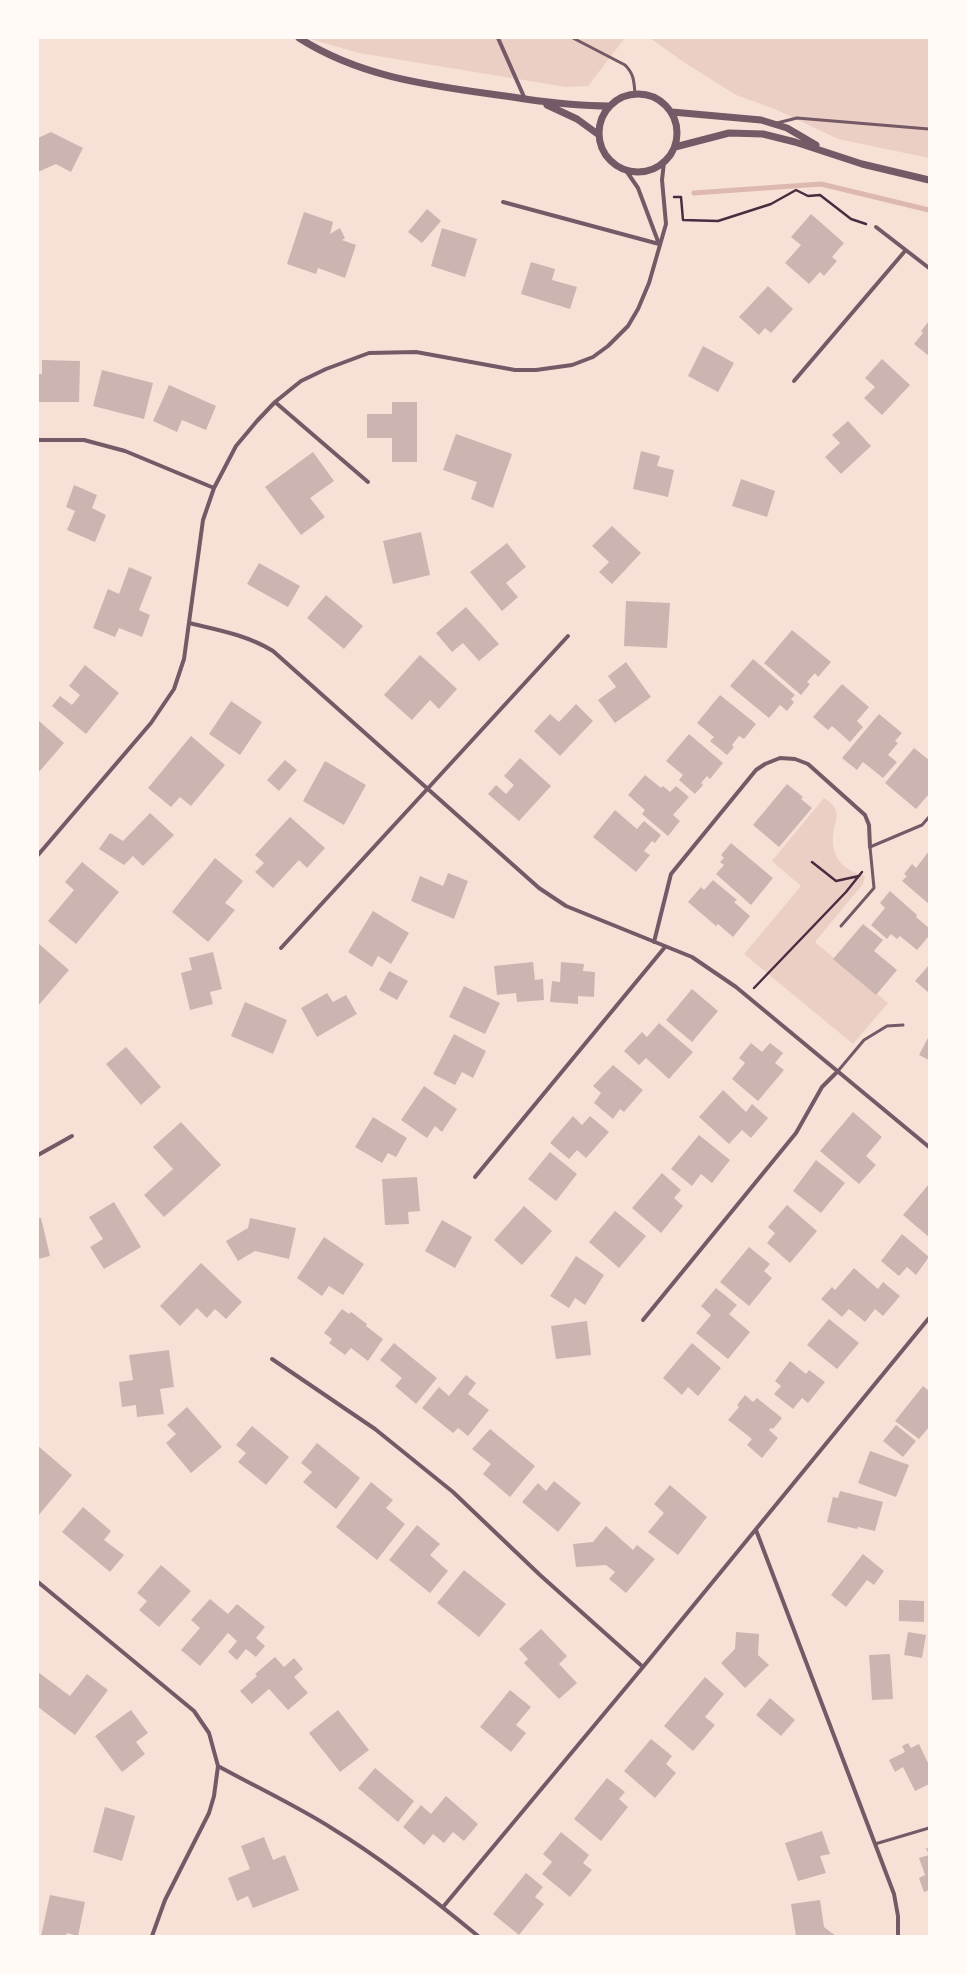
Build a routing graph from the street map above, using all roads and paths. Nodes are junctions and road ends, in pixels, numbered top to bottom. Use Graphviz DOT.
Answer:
graph roads {
  1 [pos="299,38"];
  2 [pos="498,38"];
  3 [pos="573,38"];
  4 [pos="635,94"];
  5 [pos="525,99"];
  6 [pos="541,102"];
  7 [pos="609,106"];
  8 [pos="672,112"];
  9 [pos="774,124"];
  10 [pos="929,129"];
  11 [pos="599,135"];
  12 [pos="675,147"];
  13 [pos="828,152"];
  14 [pos="664,162"];
  15 [pos="625,170"];
  16 [pos="929,180"];
  17 [pos="664,198"];
  18 [pos="503,202"];
  19 [pos="876,227"];
  20 [pos="659,244"];
  21 [pos="905,251"];
  22 [pos="929,268"];
  23 [pos="794,381"];
  24 [pos="275,402"];
  25 [pos="38,440"];
  26 [pos="368,482"];
  27 [pos="214,488"];
  28 [pos="189,623"];
  29 [pos="568,636"];
  30 [pos="427,789"];
  31 [pos="929,817"];
  32 [pos="870,847"];
  33 [pos="38,855"];
  34 [pos="812,862"];
  35 [pos="865,869"];
  36 [pos="859,876"];
  37 [pos="841,926"];
  38 [pos="654,942"];
  39 [pos="665,947"];
  40 [pos="281,948"];
  41 [pos="747,996"];
  42 [pos="903,1025"];
  43 [pos="838,1071"];
  44 [pos="72,1136"];
  45 [pos="929,1147"];
  46 [pos="38,1155"];
  47 [pos="475,1177"];
  48 [pos="929,1318"];
  49 [pos="643,1320"];
  50 [pos="272,1359"];
  51 [pos="756,1530"];
  52 [pos="38,1582"];
  53 [pos="643,1667"];
  54 [pos="218,1766"];
  55 [pos="929,1828"];
  56 [pos="875,1844"];
  57 [pos="443,1907"];
  58 [pos="152,1936"];
  59 [pos="478,1936"];
  60 [pos="898,1936"];
  1 -- 5 [label="street"];
  2 -- 5 [label="street"];
  3 -- 4 [label="lane"];
  4 -- 7 [label="street"];
  4 -- 8 [label="street"];
  5 -- 6 [label="street"];
  6 -- 7 [label="street"];
  6 -- 11 [label="street"];
  7 -- 11 [label="street"];
  8 -- 9 [label="street"];
  8 -- 12 [label="street"];
  9 -- 10 [label="lane"];
  9 -- 13 [label="street"];
  11 -- 15 [label="street"];
  12 -- 13 [label="street"];
  12 -- 14 [label="street"];
  13 -- 16 [label="street"];
  14 -- 15 [label="street"];
  14 -- 17 [label="street"];
  15 -- 20 [label="street"];
  17 -- 19 [label="path"];
  17 -- 20 [label="street"];
  18 -- 20 [label="street"];
  19 -- 21 [label="street"];
  20 -- 24 [label="street"];
  21 -- 22 [label="street"];
  21 -- 23 [label="street"];
  24 -- 26 [label="street"];
  24 -- 27 [label="street"];
  25 -- 27 [label="street"];
  27 -- 28 [label="street"];
  28 -- 30 [label="street"];
  28 -- 33 [label="street"];
  29 -- 30 [label="street"];
  30 -- 38 [label="street"];
  30 -- 40 [label="street"];
  31 -- 32 [label="lane"];
  32 -- 37 [label="lane"];
  32 -- 38 [label="street"];
  34 -- 36 [label="path"];
  35 -- 36 [label="path"];
  36 -- 41 [label="path"];
  38 -- 39 [label="street"];
  39 -- 41 [label="street"];
  39 -- 47 [label="street"];
  41 -- 43 [label="street"];
  42 -- 43 [label="lane"];
  43 -- 45 [label="street"];
  43 -- 49 [label="street"];
  44 -- 46 [label="street"];
  48 -- 51 [label="street"];
  50 -- 53 [label="street"];
  51 -- 53 [label="street"];
  51 -- 56 [label="street"];
  52 -- 54 [label="street"];
  53 -- 57 [label="street"];
  54 -- 57 [label="street"];
  54 -- 58 [label="street"];
  55 -- 56 [label="lane"];
  56 -- 60 [label="street"];
  57 -- 59 [label="street"];
}
